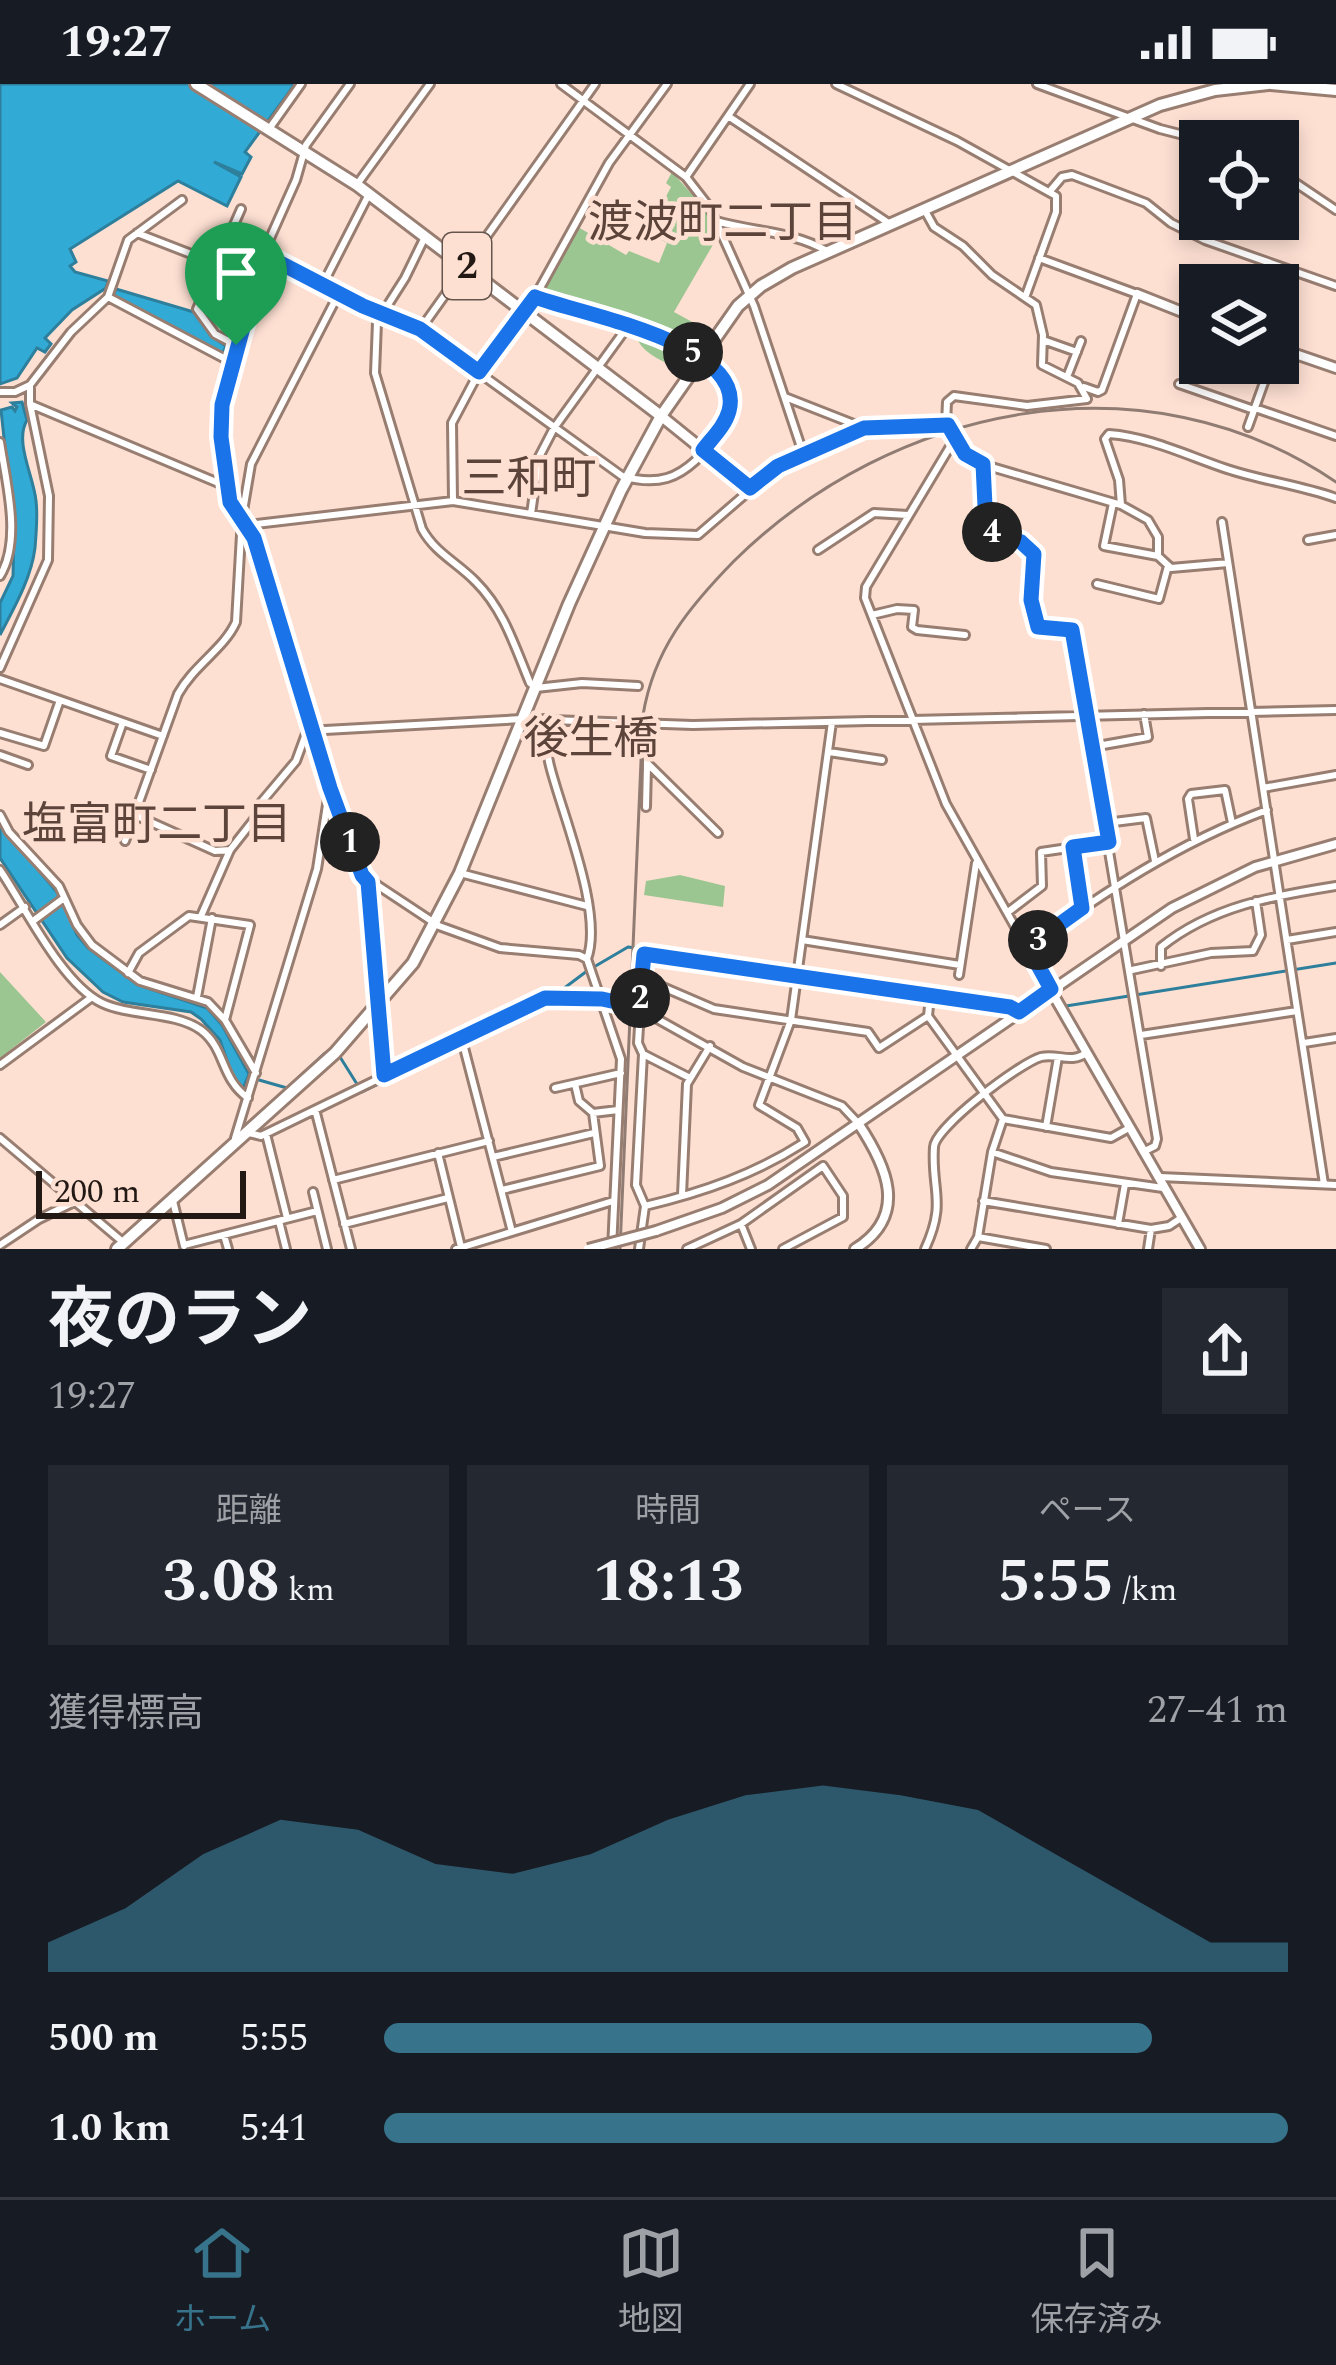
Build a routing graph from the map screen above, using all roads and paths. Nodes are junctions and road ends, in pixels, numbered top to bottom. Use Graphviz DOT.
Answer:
graph roads {
  1 [pos="196,84"];
  2 [pos="301,84"];
  3 [pos="350,84"];
  4 [pos="430,84"];
  5 [pos="561,84"];
  6 [pos="596,84"];
  7 [pos="667,84"];
  8 [pos="750,84"];
  9 [pos="836,84"];
  10 [pos="1037,84"];
  11 [pos="1269,84"];
  12 [pos="1336,90"];
  13 [pos="584,101"];
  14 [pos="728,116"];
  15 [pos="1129,118"];
  16 [pos="267,128"];
  17 [pos="1179,133"];
  18 [pos="631,134"];
  19 [pos="305,150"];
  20 [pos="1012,169"];
  21 [pos="686,176"];
  22 [pos="357,184"];
  23 [pos="1299,185"];
  24 [pos="1051,190"];
  25 [pos="369,194"];
  26 [pos="182,200"];
  27 [pos="925,208"];
  28 [pos="242,209"];
  29 [pos="1336,210"];
  30 [pos="716,221"];
  31 [pos="890,224"];
  32 [pos="137,233"];
  33 [pos="426,236"];
  34 [pos="828,252"];
  35 [pos="263,254"];
  36 [pos="1039,258"];
  37 [pos="217,265"];
  38 [pos="467,266"];
  39 [pos="323,284"];
  40 [pos="1336,286"];
  41 [pos="339,293"];
  42 [pos="1137,294"];
  43 [pos="749,295"];
  44 [pos="1026,295"];
  45 [pos="535,297"];
  46 [pos="108,298"];
  47 [pos="524,310"];
  48 [pos="1179,311"];
  49 [pos="380,314"];
  50 [pos="628,326"];
  51 [pos="420,329"];
  52 [pos="1043,340"];
  53 [pos="1081,341"];
  54 [pos="236,345"];
  55 [pos="1077,352"];
  56 [pos="1299,355"];
  57 [pos="700,357"];
  58 [pos="232,362"];
  59 [pos="598,367"];
  60 [pos="1336,368"];
  61 [pos="479,372"];
  62 [pos="1067,378"];
  63 [pos="1179,384"];
  64 [pos="1263,384"];
  65 [pos="30,385"];
  66 [pos="1080,386"];
  67 [pos="0,392"];
  68 [pos="785,397"];
  69 [pos="30,404"];
  70 [pos="1254,409"];
  71 [pos="661,416"];
  72 [pos="946,424"];
  73 [pos="1248,427"];
  74 [pos="554,428"];
  75 [pos="864,428"];
  76 [pos="1336,436"];
  77 [pos="954,440"];
  78 [pos="0,442"];
  79 [pos="703,450"];
  80 [pos="804,456"];
  81 [pos="983,464"];
  82 [pos="628,478"];
  83 [pos="3,480"];
  84 [pos="228,487"];
  85 [pos="750,488"];
  86 [pos="1336,498"];
  87 [pos="453,501"];
  88 [pos="413,504"];
  89 [pos="1117,504"];
  90 [pos="531,514"];
  91 [pos="908,515"];
  92 [pos="242,517"];
  93 [pos="1222,522"];
  94 [pos="248,525"];
  95 [pos="605,525"];
  96 [pos="1336,535"];
  97 [pos="1308,539"];
  98 [pos="818,550"];
  99 [pos="1158,556"];
  100 [pos="1228,563"];
  101 [pos="1168,566"];
  102 [pos="0,575"];
  103 [pos="1096,584"];
  104 [pos="872,615"];
  105 [pos="965,634"];
  106 [pos="0,668"];
  107 [pos="0,679"];
  108 [pos="638,686"];
  109 [pos="536,688"];
  110 [pos="60,700"];
  111 [pos="1336,710"];
  112 [pos="1251,712"];
  113 [pos="1144,714"];
  114 [pos="1088,715"];
  115 [pos="522,719"];
  116 [pos="544,719"];
  117 [pos="912,719"];
  118 [pos="123,722"];
  119 [pos="832,722"];
  120 [pos="648,724"];
  121 [pos="313,730"];
  122 [pos="0,733"];
  123 [pos="163,736"];
  124 [pos="1092,747"];
  125 [pos="829,752"];
  126 [pos="0,755"];
  127 [pos="882,760"];
  128 [pos="647,763"];
  129 [pos="28,765"];
  130 [pos="151,770"];
  131 [pos="1336,775"];
  132 [pos="330,788"];
  133 [pos="1263,788"];
  134 [pos="646,807"];
  135 [pos="1267,810"];
  136 [pos="135,814"];
  137 [pos="0,815"];
  138 [pos="1106,823"];
  139 [pos="1232,823"];
  140 [pos="718,832"];
  141 [pos="1194,839"];
  142 [pos="125,841"];
  143 [pos="1109,842"];
  144 [pos="1336,844"];
  145 [pos="1073,847"];
  146 [pos="230,850"];
  147 [pos="976,859"];
  148 [pos="1155,861"];
  149 [pos="1274,861"];
  150 [pos="0,870"];
  151 [pos="460,873"];
  152 [pos="368,882"];
  153 [pos="1115,885"];
  154 [pos="1336,886"];
  155 [pos="1279,895"];
  156 [pos="65,898"];
  157 [pos="1256,901"];
  158 [pos="587,906"];
  159 [pos="25,907"];
  160 [pos="1082,908"];
  161 [pos="1008,912"];
  162 [pos="201,916"];
  163 [pos="212,918"];
  164 [pos="33,921"];
  165 [pos="0,925"];
  166 [pos="435,925"];
  167 [pos="1336,932"];
  168 [pos="1125,939"];
  169 [pos="802,940"];
  170 [pos="1287,940"];
  171 [pos="1028,947"];
  172 [pos="589,965"];
  173 [pos="961,965"];
  174 [pos="1161,966"];
  175 [pos="1131,971"];
  176 [pos="128,973"];
  177 [pos="959,976"];
  178 [pos="796,977"];
  179 [pos="642,978"];
  180 [pos="1051,989"];
  181 [pos="930,996"];
  182 [pos="92,997"];
  183 [pos="197,998"];
  184 [pos="602,999"];
  185 [pos="639,1007"];
  186 [pos="377,1008"];
  187 [pos="1297,1011"];
  188 [pos="1019,1012"];
  189 [pos="928,1016"];
  190 [pos="225,1020"];
  191 [pos="791,1020"];
  192 [pos="1141,1035"];
  193 [pos="1336,1038"];
  194 [pos="463,1043"];
  195 [pos="1303,1043"];
  196 [pos="710,1046"];
  197 [pos="643,1054"];
  198 [pos="1086,1054"];
  199 [pos="955,1056"];
  200 [pos="1058,1058"];
  201 [pos="0,1065"];
  202 [pos="256,1073"];
  203 [pos="621,1073"];
  204 [pos="384,1075"];
  205 [pos="768,1077"];
  206 [pos="690,1078"];
  207 [pos="575,1084"];
  208 [pos="555,1088"];
  209 [pos="985,1095"];
  210 [pos="248,1098"];
  211 [pos="618,1110"];
  212 [pos="316,1112"];
  213 [pos="592,1113"];
  214 [pos="1003,1119"];
  215 [pos="858,1123"];
  216 [pos="1046,1127"];
  217 [pos="1129,1129"];
  218 [pos="249,1132"];
  219 [pos="595,1133"];
  220 [pos="266,1135"];
  221 [pos="0,1138"];
  222 [pos="489,1141"];
  223 [pos="617,1145"];
  224 [pos="232,1147"];
  225 [pos="598,1150"];
  226 [pos="992,1152"];
  227 [pos="1144,1152"];
  228 [pos="438,1154"];
  229 [pos="493,1157"];
  230 [pos="1157,1177"];
  231 [pos="333,1180"];
  232 [pos="1125,1184"];
  233 [pos="1324,1184"];
  234 [pos="1336,1185"];
  235 [pos="1163,1188"];
  236 [pos="502,1190"];
  237 [pos="314,1192"];
  238 [pos="682,1196"];
  239 [pos="448,1198"];
  240 [pos="173,1201"];
  241 [pos="615,1201"];
  242 [pos="983,1201"];
  243 [pos="74,1202"];
  244 [pos="645,1206"];
  245 [pos="317,1211"];
  246 [pos="1180,1218"];
  247 [pos="283,1220"];
  248 [pos="344,1224"];
  249 [pos="741,1224"];
  250 [pos="1118,1224"];
  251 [pos="1151,1229"];
  252 [pos="512,1232"];
  253 [pos="224,1235"];
  254 [pos="978,1237"];
  255 [pos="870,1240"];
  256 [pos="0,1245"];
  257 [pos="120,1246"];
  258 [pos="1009,1246"];
  259 [pos="185,1247"];
  260 [pos="459,1248"];
  261 [pos="228,1249"];
  262 [pos="286,1249"];
  263 [pos="327,1249"];
  264 [pos="351,1249"];
  265 [pos="588,1249"];
  266 [pos="612,1249"];
  267 [pos="639,1249"];
  268 [pos="687,1249"];
  269 [pos="752,1249"];
  270 [pos="783,1249"];
  271 [pos="855,1249"];
  272 [pos="878,1249"];
  273 [pos="925,1249"];
  274 [pos="971,1249"];
  275 [pos="1046,1249"];
  276 [pos="1148,1249"];
  277 [pos="1200,1249"];
  1 -- 16 [label="main road, 2"];
  2 -- 16 [label="street"];
  3 -- 19 [label="street"];
  4 -- 22 [label="street"];
  5 -- 13 [label="street"];
  6 -- 13 [label="street"];
  7 -- 18 [label="street"];
  8 -- 14 [label="street"];
  9 -- 20 [label="street"];
  10 -- 15 [label="street"];
  11 -- 12 [label="main road"];
  11 -- 15 [label="main road"];
  13 -- 18 [label="street"];
  13 -- 38 [label="street"];
  14 -- 21 [label="street"];
  14 -- 31 [label="street"];
  15 -- 17 [label="street"];
  15 -- 20 [label="main road"];
  16 -- 19 [label="main road, 2"];
  18 -- 21 [label="street"];
  18 -- 45 [label="street"];
  19 -- 22 [label="main road, 2"];
  19 -- 35 [label="street"];
  20 -- 24 [label="street"];
  20 -- 27 [label="main road"];
  21 -- 30 [label="street"];
  22 -- 25 [label="main road, 2"];
  23 -- 29 [label="street"];
  24 -- 36 [label="street"];
  24 -- 40 [label="street"];
  25 -- 33 [label="main road, 2"];
  25 -- 39 [label="street"];
  26 -- 32 [label="street"];
  27 -- 31 [label="main road"];
  27 -- 44 [label="street"];
  28 -- 37 [label="street"];
  30 -- 34 [label="street"];
  30 -- 43 [label="street"];
  31 -- 34 [label="main road"];
  32 -- 37 [label="street"];
  32 -- 46 [label="street"];
  33 -- 38 [label="main road, 2"];
  33 -- 49 [label="street"];
  34 -- 43 [label="main road"];
  35 -- 39 [label="street"];
  35 -- 54 [label="street"];
  36 -- 42 [label="street"];
  36 -- 44 [label="street"];
  37 -- 54 [label="street"];
  38 -- 47 [label="main road, 2"];
  38 -- 51 [label="street"];
  39 -- 41 [label="street"];
  41 -- 49 [label="street"];
  41 -- 92 [label="street"];
  42 -- 48 [label="street"];
  42 -- 66 [label="street"];
  43 -- 57 [label="main road"];
  43 -- 68 [label="street"];
  44 -- 52 [label="street"];
  45 -- 47 [label="street"];
  45 -- 50 [label="street"];
  46 -- 58 [label="street"];
  46 -- 65 [label="street"];
  47 -- 59 [label="main road, 2"];
  47 -- 61 [label="street"];
  49 -- 51 [label="street"];
  49 -- 88 [label="street"];
  50 -- 57 [label="street"];
  50 -- 59 [label="street"];
  51 -- 61 [label="street"];
  52 -- 55 [label="street"];
  52 -- 62 [label="street"];
  53 -- 55 [label="street"];
  54 -- 58 [label="street"];
  55 -- 62 [label="street"];
  56 -- 60 [label="street"];
  57 -- 71 [label="main road"];
  57 -- 79 [label="street"];
  58 -- 84 [label="street"];
  59 -- 71 [label="main road, 2"];
  59 -- 74 [label="street"];
  61 -- 74 [label="street"];
  61 -- 87 [label="street"];
  62 -- 66 [label="street"];
  63 -- 70 [label="street"];
  64 -- 70 [label="street"];
  65 -- 67 [label="street"];
  65 -- 69 [label="street"];
  66 -- 72 [label="street"];
  68 -- 75 [label="street"];
  68 -- 80 [label="street"];
  69 -- 84 [label="street"];
  69 -- 106 [label="street"];
  70 -- 73 [label="street"];
  70 -- 76 [label="street"];
  71 -- 79 [label="main road"];
  71 -- 82 [label="main road"];
  72 -- 75 [label="street"];
  72 -- 77 [label="street"];
  74 -- 82 [label="street"];
  74 -- 90 [label="street"];
  75 -- 80 [label="street"];
  77 -- 81 [label="street"];
  77 -- 91 [label="street"];
  78 -- 83 [label="street"];
  79 -- 82 [label="street"];
  79 -- 85 [label="main road"];
  80 -- 85 [label="street"];
  81 -- 89 [label="street"];
  81 -- 114 [label="street"];
  82 -- 95 [label="main road"];
  83 -- 102 [label="street"];
  84 -- 92 [label="street"];
  85 -- 95 [label="street"];
  86 -- 89 [label="street"];
  87 -- 88 [label="street"];
  87 -- 90 [label="street"];
  88 -- 94 [label="street"];
  88 -- 109 [label="street"];
  89 -- 99 [label="street"];
  89 -- 99 [label="street"];
  90 -- 95 [label="street"];
  91 -- 98 [label="street"];
  91 -- 104 [label="street"];
  92 -- 94 [label="street"];
  92 -- 123 [label="street"];
  93 -- 100 [label="street"];
  94 -- 121 [label="street"];
  95 -- 109 [label="main road"];
  96 -- 97 [label="street"];
  99 -- 101 [label="street"];
  100 -- 101 [label="street"];
  100 -- 112 [label="street"];
  101 -- 103 [label="street"];
  104 -- 105 [label="street"];
  104 -- 117 [label="street"];
  107 -- 110 [label="street"];
  108 -- 109 [label="street"];
  109 -- 115 [label="main road"];
  110 -- 118 [label="street"];
  110 -- 122 [label="street"];
  111 -- 112 [label="street"];
  112 -- 113 [label="street"];
  112 -- 133 [label="street"];
  113 -- 114 [label="street"];
  113 -- 124 [label="street"];
  114 -- 117 [label="street"];
  114 -- 124 [label="street"];
  115 -- 116 [label="street"];
  115 -- 121 [label="street"];
  115 -- 151 [label="main road"];
  116 -- 120 [label="street"];
  116 -- 158 [label="street"];
  117 -- 119 [label="street"];
  117 -- 147 [label="street"];
  118 -- 123 [label="street"];
  118 -- 130 [label="street"];
  119 -- 120 [label="street"];
  119 -- 125 [label="street"];
  120 -- 128 [label="street"];
  121 -- 132 [label="street"];
  121 -- 146 [label="street"];
  123 -- 130 [label="street"];
  124 -- 138 [label="street"];
  125 -- 127 [label="street"];
  125 -- 169 [label="street"];
  126 -- 129 [label="street"];
  128 -- 134 [label="street"];
  128 -- 140 [label="street"];
  130 -- 136 [label="street"];
  131 -- 133 [label="street"];
  132 -- 152 [label="street"];
  132 -- 202 [label="street"];
  133 -- 135 [label="street"];
  135 -- 139 [label="street"];
  135 -- 149 [label="street"];
  136 -- 142 [label="street"];
  136 -- 146 [label="street"];
  137 -- 156 [label="street"];
  138 -- 143 [label="street"];
  138 -- 148 [label="street"];
  139 -- 141 [label="street"];
  139 -- 141 [label="street"];
  141 -- 148 [label="street"];
  143 -- 145 [label="street"];
  143 -- 153 [label="street"];
  144 -- 149 [label="street"];
  145 -- 160 [label="street"];
  145 -- 161 [label="street"];
  146 -- 162 [label="street"];
  147 -- 161 [label="street"];
  147 -- 173 [label="street"];
  148 -- 153 [label="street"];
  149 -- 155 [label="street"];
  149 -- 168 [label="street"];
  150 -- 159 [label="street"];
  151 -- 158 [label="street"];
  151 -- 166 [label="main road"];
  152 -- 166 [label="street"];
  152 -- 186 [label="street"];
  153 -- 160 [label="street"];
  153 -- 168 [label="street"];
  154 -- 155 [label="street"];
  155 -- 157 [label="street"];
  155 -- 170 [label="street"];
  156 -- 164 [label="street"];
  156 -- 176 [label="street"];
  157 -- 174 [label="street"];
  157 -- 174 [label="street"];
  158 -- 172 [label="street"];
  159 -- 164 [label="street"];
  159 -- 165 [label="street"];
  160 -- 171 [label="street"];
  161 -- 171 [label="street"];
  162 -- 163 [label="street"];
  162 -- 176 [label="street"];
  163 -- 183 [label="street"];
  163 -- 190 [label="street"];
  164 -- 182 [label="street"];
  166 -- 172 [label="street"];
  166 -- 186 [label="main road"];
  167 -- 170 [label="street"];
  168 -- 175 [label="street"];
  168 -- 180 [label="street"];
  169 -- 173 [label="street"];
  169 -- 178 [label="street"];
  170 -- 187 [label="street"];
  171 -- 180 [label="street"];
  172 -- 184 [label="street"];
  173 -- 177 [label="street"];
  174 -- 175 [label="street"];
  175 -- 192 [label="street"];
  176 -- 183 [label="street"];
  178 -- 179 [label="street"];
  178 -- 181 [label="street"];
  178 -- 191 [label="street"];
  179 -- 185 [label="street"];
  179 -- 191 [label="street"];
  180 -- 188 [label="street"];
  180 -- 198 [label="street"];
  181 -- 188 [label="street"];
  181 -- 189 [label="street"];
  182 -- 201 [label="street"];
  182 -- 210 [label="street"];
  183 -- 190 [label="street"];
  184 -- 185 [label="street"];
  184 -- 194 [label="street"];
  184 -- 203 [label="street"];
  185 -- 196 [label="street"];
  185 -- 197 [label="street"];
  186 -- 204 [label="street"];
  186 -- 218 [label="main road"];
  187 -- 192 [label="street"];
  187 -- 195 [label="street"];
  188 -- 199 [label="street"];
  189 -- 191 [label="street"];
  189 -- 199 [label="street"];
  190 -- 202 [label="street"];
  191 -- 205 [label="street"];
  192 -- 227 [label="street"];
  193 -- 195 [label="street"];
  194 -- 204 [label="street"];
  194 -- 222 [label="street"];
  195 -- 233 [label="street"];
  196 -- 205 [label="street"];
  196 -- 206 [label="street"];
  197 -- 206 [label="street"];
  197 -- 244 [label="street"];
  198 -- 200 [label="street"];
  198 -- 217 [label="street"];
  199 -- 209 [label="street"];
  199 -- 215 [label="street"];
  200 -- 209 [label="street"];
  200 -- 216 [label="street"];
  202 -- 210 [label="street"];
  203 -- 207 [label="street"];
  203 -- 211 [label="street"];
  204 -- 212 [label="street"];
  205 -- 215 [label="street"];
  205 -- 238 [label="street"];
  206 -- 238 [label="street"];
  207 -- 208 [label="street"];
  207 -- 213 [label="street"];
  209 -- 214 [label="street"];
  209 -- 273 [label="street"];
  210 -- 224 [label="street"];
  211 -- 213 [label="street"];
  211 -- 223 [label="street"];
  212 -- 220 [label="street"];
  212 -- 231 [label="street"];
  213 -- 219 [label="street"];
  214 -- 216 [label="street"];
  214 -- 226 [label="street"];
  215 -- 255 [label="street"];
  215 -- 265 [label="street, bridge"];
  216 -- 217 [label="street"];
  217 -- 227 [label="street"];
  218 -- 220 [label="street"];
  218 -- 224 [label="main road"];
  219 -- 225 [label="street"];
  219 -- 229 [label="street"];
  220 -- 247 [label="street"];
  221 -- 243 [label="street"];
  222 -- 228 [label="street"];
  222 -- 229 [label="street"];
  223 -- 225 [label="street"];
  223 -- 241 [label="street"];
  224 -- 240 [label="main road"];
  225 -- 236 [label="street"];
  226 -- 232 [label="street"];
  226 -- 242 [label="street"];
  227 -- 230 [label="street"];
  228 -- 231 [label="street"];
  228 -- 239 [label="street"];
  229 -- 236 [label="street"];
  230 -- 233 [label="street"];
  230 -- 235 [label="street"];
  231 -- 248 [label="street"];
  232 -- 235 [label="street"];
  232 -- 250 [label="street"];
  233 -- 234 [label="street"];
  235 -- 246 [label="street"];
  236 -- 252 [label="street"];
  237 -- 245 [label="street"];
  238 -- 244 [label="street"];
  239 -- 248 [label="street"];
  239 -- 260 [label="street"];
  240 -- 257 [label="main road"];
  240 -- 259 [label="street"];
  241 -- 252 [label="street"];
  241 -- 266 [label="street"];
  242 -- 250 [label="street"];
  242 -- 254 [label="street"];
  243 -- 256 [label="street"];
  243 -- 257 [label="street"];
  244 -- 267 [label="street"];
  245 -- 247 [label="street"];
  245 -- 263 [label="street"];
  246 -- 251 [label="street"];
  246 -- 277 [label="street"];
  247 -- 253 [label="street"];
  247 -- 262 [label="street"];
  248 -- 264 [label="street"];
  249 -- 268 [label="street"];
  249 -- 269 [label="street"];
  249 -- 270 [label="street"];
  250 -- 251 [label="street"];
  251 -- 276 [label="street"];
  252 -- 260 [label="street"];
  253 -- 259 [label="street"];
  253 -- 261 [label="street"];
  254 -- 258 [label="street"];
  254 -- 274 [label="street"];
  255 -- 271 [label="street"];
  255 -- 272 [label="street"];
  258 -- 275 [label="street"];
}
